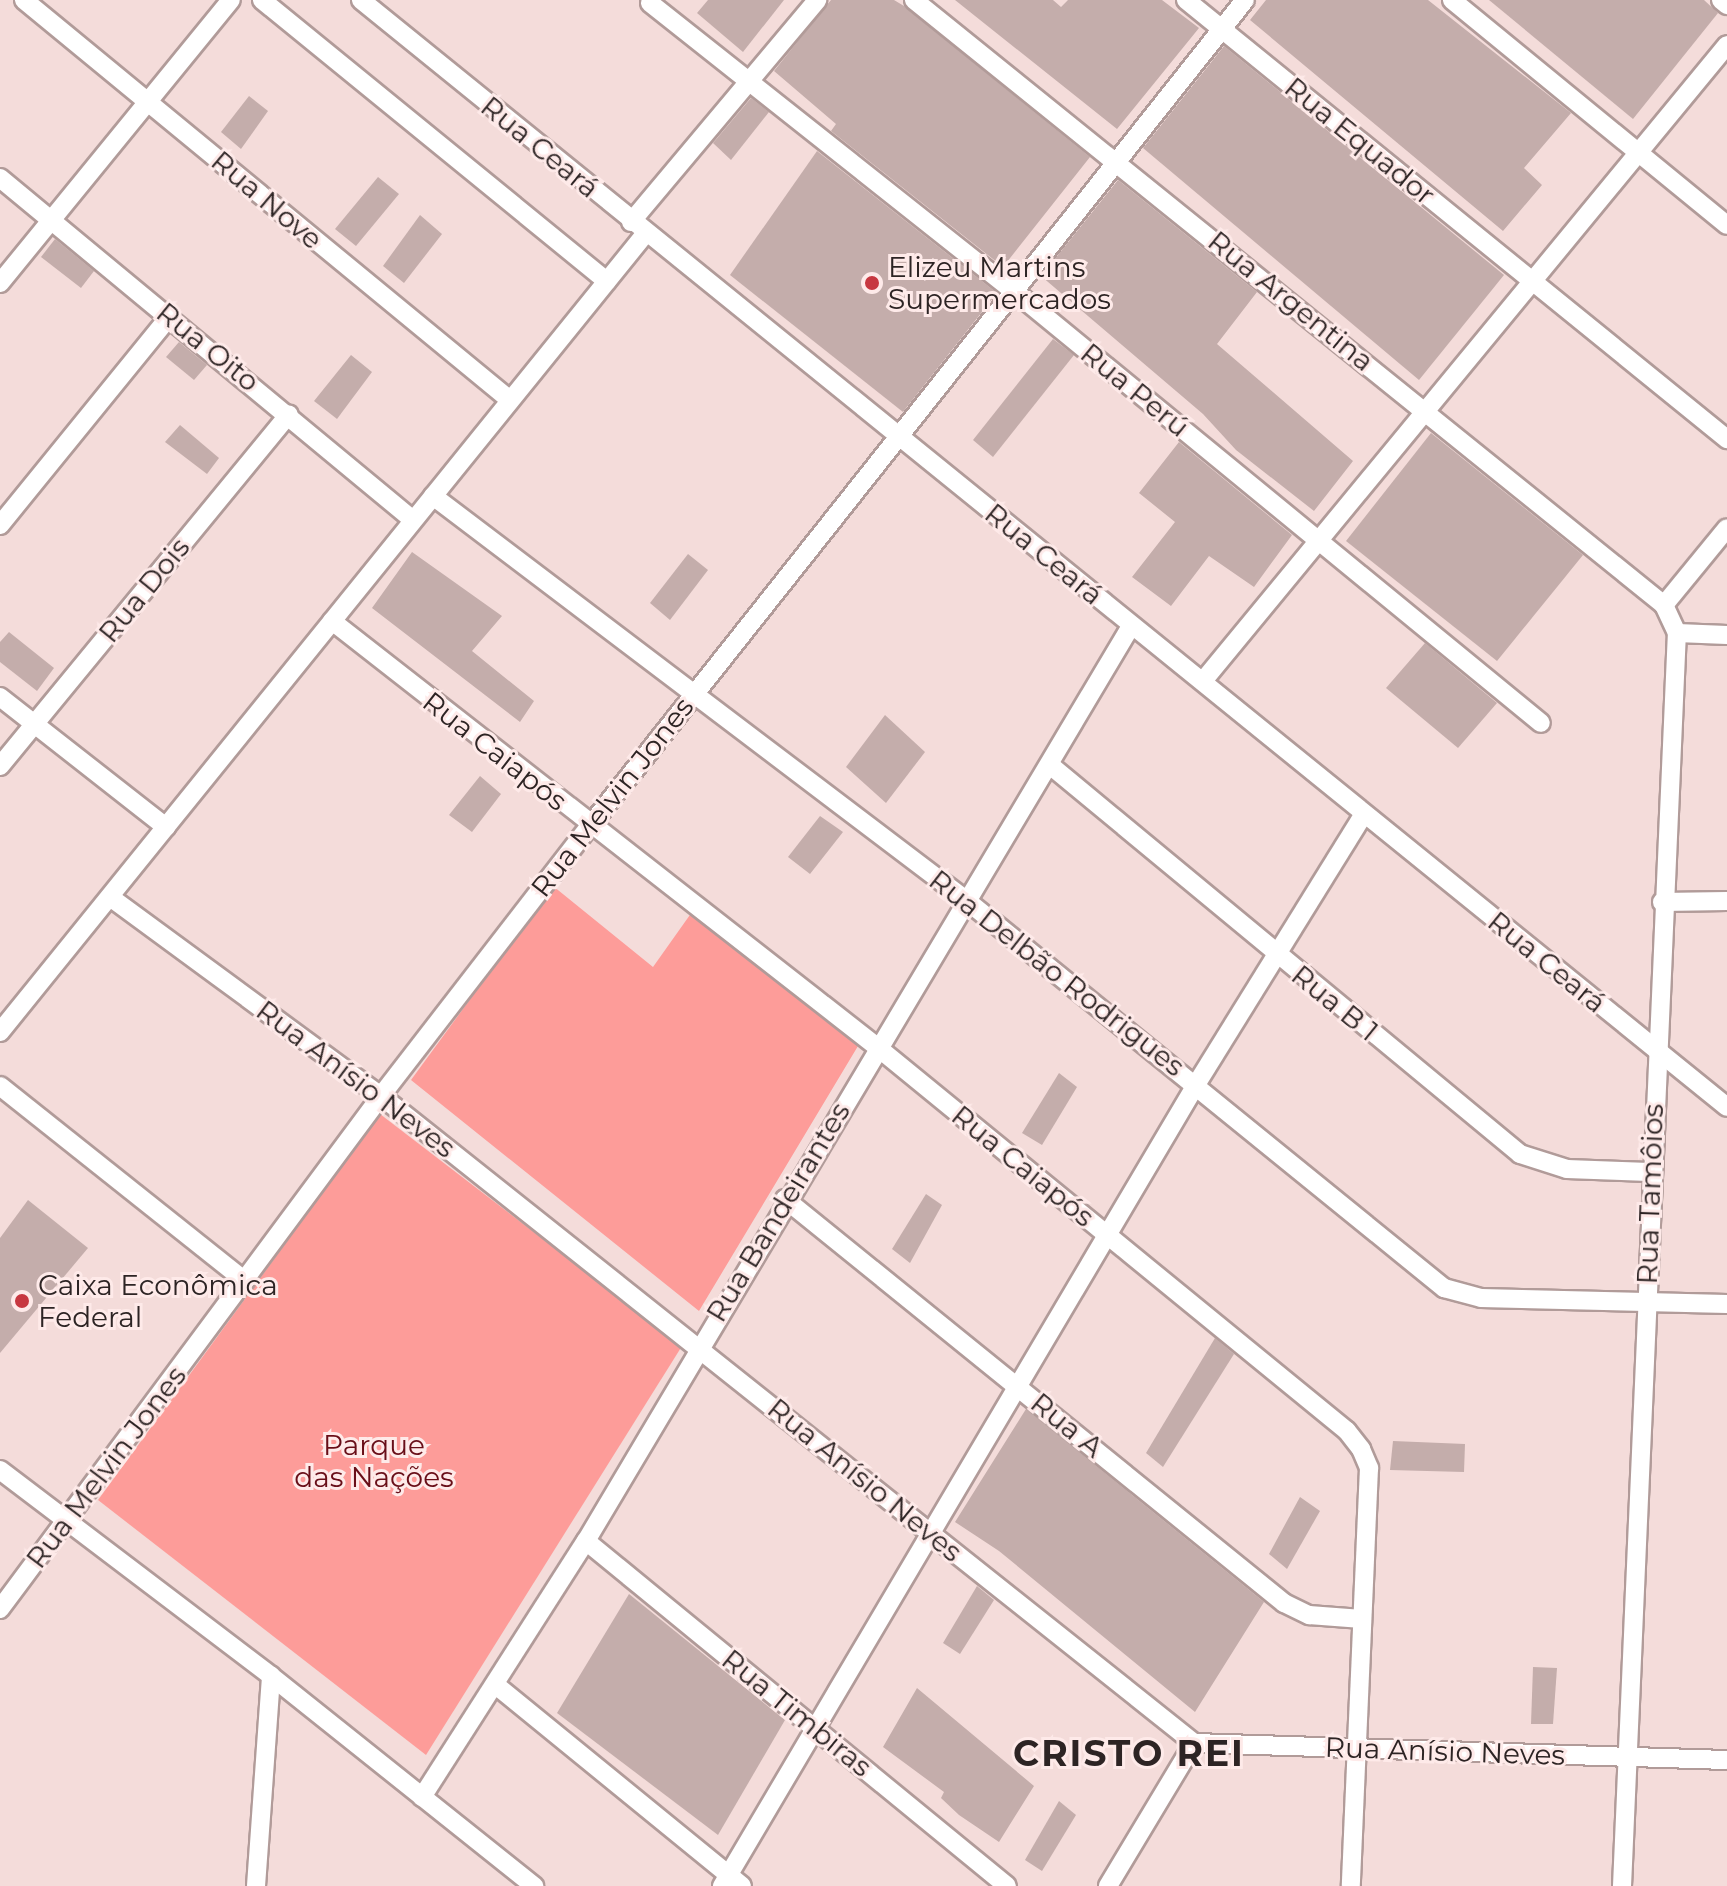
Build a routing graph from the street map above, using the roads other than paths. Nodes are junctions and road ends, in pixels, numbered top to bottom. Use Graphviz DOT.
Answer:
graph roads {
  1 [pos="24,0"];
  2 [pos="231,0"];
  3 [pos="262,0"];
  4 [pos="361,0"];
  5 [pos="817,0"];
  6 [pos="914,0"];
  7 [pos="1186,0"];
  8 [pos="1245,0"];
  9 [pos="1452,0"];
  10 [pos="1721,0"];
  11 [pos="650,3"];
  12 [pos="1727,5"];
  13 [pos="1222,29"];
  14 [pos="1727,45"];
  15 [pos="748,81"];
  16 [pos="148,101"];
  17 [pos="1636,152"];
  18 [pos="1115,159"];
  19 [pos="0,178"];
  20 [pos="52,220"];
  21 [pos="1727,225"];
  22 [pos="638,228"];
  23 [pos="607,281"];
  24 [pos="1534,282"];
  25 [pos="0,283"];
  26 [pos="1014,291"];
  27 [pos="170,316"];
  28 [pos="510,400"];
  29 [pos="1428,411"];
  30 [pos="289,414"];
  31 [pos="900,435"];
  32 [pos="1727,439"];
  33 [pos="433,496"];
  34 [pos="413,520"];
  35 [pos="0,525"];
  36 [pos="1727,528"];
  37 [pos="1321,543"];
  38 [pos="1664,605"];
  39 [pos="332,621"];
  40 [pos="1131,626"];
  41 [pos="1677,633"];
  42 [pos="1727,635"];
  43 [pos="1203,681"];
  44 [pos="694,692"];
  45 [pos="0,697"];
  46 [pos="1541,723"];
  47 [pos="34,725"];
  48 [pos="1050,765"];
  49 [pos="0,766"];
  50 [pos="1363,815"];
  51 [pos="590,826"];
  52 [pos="166,827"];
  53 [pos="110,897"];
  54 [pos="966,900"];
  55 [pos="1727,901"];
  56 [pos="1662,902"];
  57 [pos="1277,955"];
  58 [pos="0,1032"];
  59 [pos="876,1046"];
  60 [pos="1656,1049"];
  61 [pos="1197,1083"];
  62 [pos="0,1086"];
  63 [pos="381,1096"];
  64 [pos="1727,1107"];
  65 [pos="1649,1172"];
  66 [pos="785,1199"];
  67 [pos="1107,1234"];
  68 [pos="245,1281"];
  69 [pos="1647,1301"];
  70 [pos="1727,1304"];
  71 [pos="698,1344"];
  72 [pos="1019,1387"];
  73 [pos="0,1470"];
  74 [pos="67,1519"];
  75 [pos="929,1533"];
  76 [pos="586,1541"];
  77 [pos="0,1609"];
  78 [pos="1362,1619"];
  79 [pos="271,1676"];
  80 [pos="497,1686"];
  81 [pos="815,1728"];
  82 [pos="1194,1743"];
  83 [pos="1356,1748"];
  84 [pos="1626,1758"];
  85 [pos="1727,1760"];
  86 [pos="422,1797"];
  87 [pos="731,1882"];
  88 [pos="256,1886"];
  89 [pos="534,1886"];
  90 [pos="1007,1886"];
  91 [pos="1108,1886"];
  92 [pos="1351,1886"];
  93 [pos="1622,1886"];
  1 -- 16 [label="street, Rua Nove"];
  2 -- 16 [label="street"];
  3 -- 23 [label="street"];
  4 -- 22 [label="street, Rua Ceará"];
  5 -- 15 [label="street"];
  6 -- 18 [label="street, Rua Argentina"];
  7 -- 13 [label="street, Rua Equador"];
  8 -- 13 [label="street, Rua Melvin Jones"];
  9 -- 17 [label="street"];
  10 -- 12 [label="street"];
  11 -- 15 [label="street, Rua Perú"];
  13 -- 18 [label="street, Rua Melvin Jones"];
  13 -- 24 [label="street, Rua Equador"];
  14 -- 17 [label="street"];
  15 -- 22 [label="street"];
  15 -- 26 [label="street, Rua Perú"];
  16 -- 20 [label="street"];
  16 -- 28 [label="street, Rua Nove"];
  17 -- 21 [label="street"];
  17 -- 24 [label="street"];
  18 -- 26 [label="street, Rua Melvin Jones"];
  18 -- 29 [label="street, Rua Argentina"];
  19 -- 20 [label="street, Rua Oito"];
  20 -- 25 [label="street"];
  20 -- 27 [label="street, Rua Oito"];
  22 -- 23 [label="street"];
  22 -- 31 [label="street, Rua Ceará"];
  23 -- 28 [label="street"];
  24 -- 29 [label="street"];
  24 -- 32 [label="street"];
  26 -- 31 [label="street, Rua Melvin Jones"];
  26 -- 37 [label="street, Rua Perú"];
  27 -- 30 [label="street, Rua Oito"];
  27 -- 35 [label="street"];
  28 -- 33 [label="street"];
  29 -- 37 [label="street"];
  29 -- 38 [label="street, Rua Argentina"];
  30 -- 34 [label="street, Rua Oito"];
  30 -- 47 [label="street, Rua Dois"];
  31 -- 40 [label="street, Rua Ceará"];
  31 -- 44 [label="street, Rua Melvin Jones"];
  33 -- 34 [label="street"];
  33 -- 44 [label="street, Rua Delbão Rodrigues"];
  34 -- 39 [label="street"];
  36 -- 38 [label="street"];
  37 -- 43 [label="street"];
  37 -- 46 [label="street, Rua Perú"];
  38 -- 41 [label="street, Rua Tamôios"];
  39 -- 51 [label="street, Rua Caiapós"];
  39 -- 52 [label="street"];
  40 -- 43 [label="street, Rua Ceará"];
  40 -- 48 [label="street, Rua Bandeirantes"];
  41 -- 42 [label="street"];
  41 -- 56 [label="street, Rua Tamôios"];
  43 -- 50 [label="street, Rua Ceará"];
  44 -- 51 [label="street, Rua Melvin Jones"];
  44 -- 54 [label="street, Rua Delbão Rodrigues"];
  45 -- 47 [label="street"];
  47 -- 49 [label="street, Rua Dois"];
  47 -- 52 [label="street"];
  48 -- 54 [label="street, Rua Bandeirantes"];
  48 -- 57 [label="street, Rua B 1"];
  50 -- 57 [label="street"];
  50 -- 60 [label="street, Rua Ceará"];
  51 -- 59 [label="street, Rua Caiapós"];
  51 -- 63 [label="street, Rua Melvin Jones"];
  52 -- 53 [label="street"];
  53 -- 58 [label="street"];
  53 -- 63 [label="street, Rua Anísio Neves"];
  54 -- 59 [label="street, Rua Bandeirantes"];
  54 -- 61 [label="street, Rua Delbão Rodrigues"];
  55 -- 56 [label="street"];
  56 -- 60 [label="street, Rua Tamôios"];
  57 -- 61 [label="street"];
  57 -- 65 [label="street, Rua B 1"];
  59 -- 66 [label="street, Rua Bandeirantes"];
  59 -- 67 [label="street, Rua Caiapós"];
  60 -- 64 [label="street, Rua Ceará"];
  60 -- 65 [label="street, Rua Tamôios"];
  61 -- 67 [label="street"];
  61 -- 69 [label="street, Rua Delbão Rodrigues"];
  62 -- 68 [label="street"];
  63 -- 68 [label="street, Rua Melvin Jones"];
  63 -- 71 [label="street, Rua Anísio Neves"];
  65 -- 69 [label="street, Rua Tamôios"];
  66 -- 71 [label="street, Rua Bandeirantes"];
  66 -- 72 [label="street, Rua A"];
  67 -- 72 [label="street"];
  67 -- 78 [label="street, Rua Caiapós"];
  68 -- 74 [label="street, Rua Melvin Jones"];
  69 -- 70 [label="street, Rua Delbão Rodrigues"];
  69 -- 84 [label="street, Rua Tamôios"];
  71 -- 75 [label="street, Rua Anísio Neves"];
  71 -- 76 [label="street, Rua Bandeirantes"];
  72 -- 75 [label="street"];
  72 -- 78 [label="street, Rua A"];
  73 -- 74 [label="street"];
  74 -- 77 [label="street, Rua Melvin Jones"];
  74 -- 79 [label="street"];
  75 -- 81 [label="street"];
  75 -- 82 [label="street, Rua Anísio Neves"];
  76 -- 80 [label="street, Rua Bandeirantes"];
  76 -- 81 [label="street, Rua Timbiras"];
  78 -- 83 [label="street, Rua Caiapós"];
  79 -- 86 [label="street"];
  79 -- 88 [label="street"];
  80 -- 86 [label="street, Rua Bandeirantes"];
  80 -- 87 [label="street"];
  81 -- 87 [label="street"];
  81 -- 90 [label="street, Rua Timbiras"];
  82 -- 83 [label="street, Rua Anísio Neves"];
  82 -- 91 [label="street"];
  83 -- 84 [label="street, Rua Anísio Neves"];
  83 -- 92 [label="street, Rua Caiapós"];
  84 -- 85 [label="street, Rua Anísio Neves"];
  84 -- 93 [label="street, Rua Tamôios"];
  86 -- 89 [label="street"];
}
